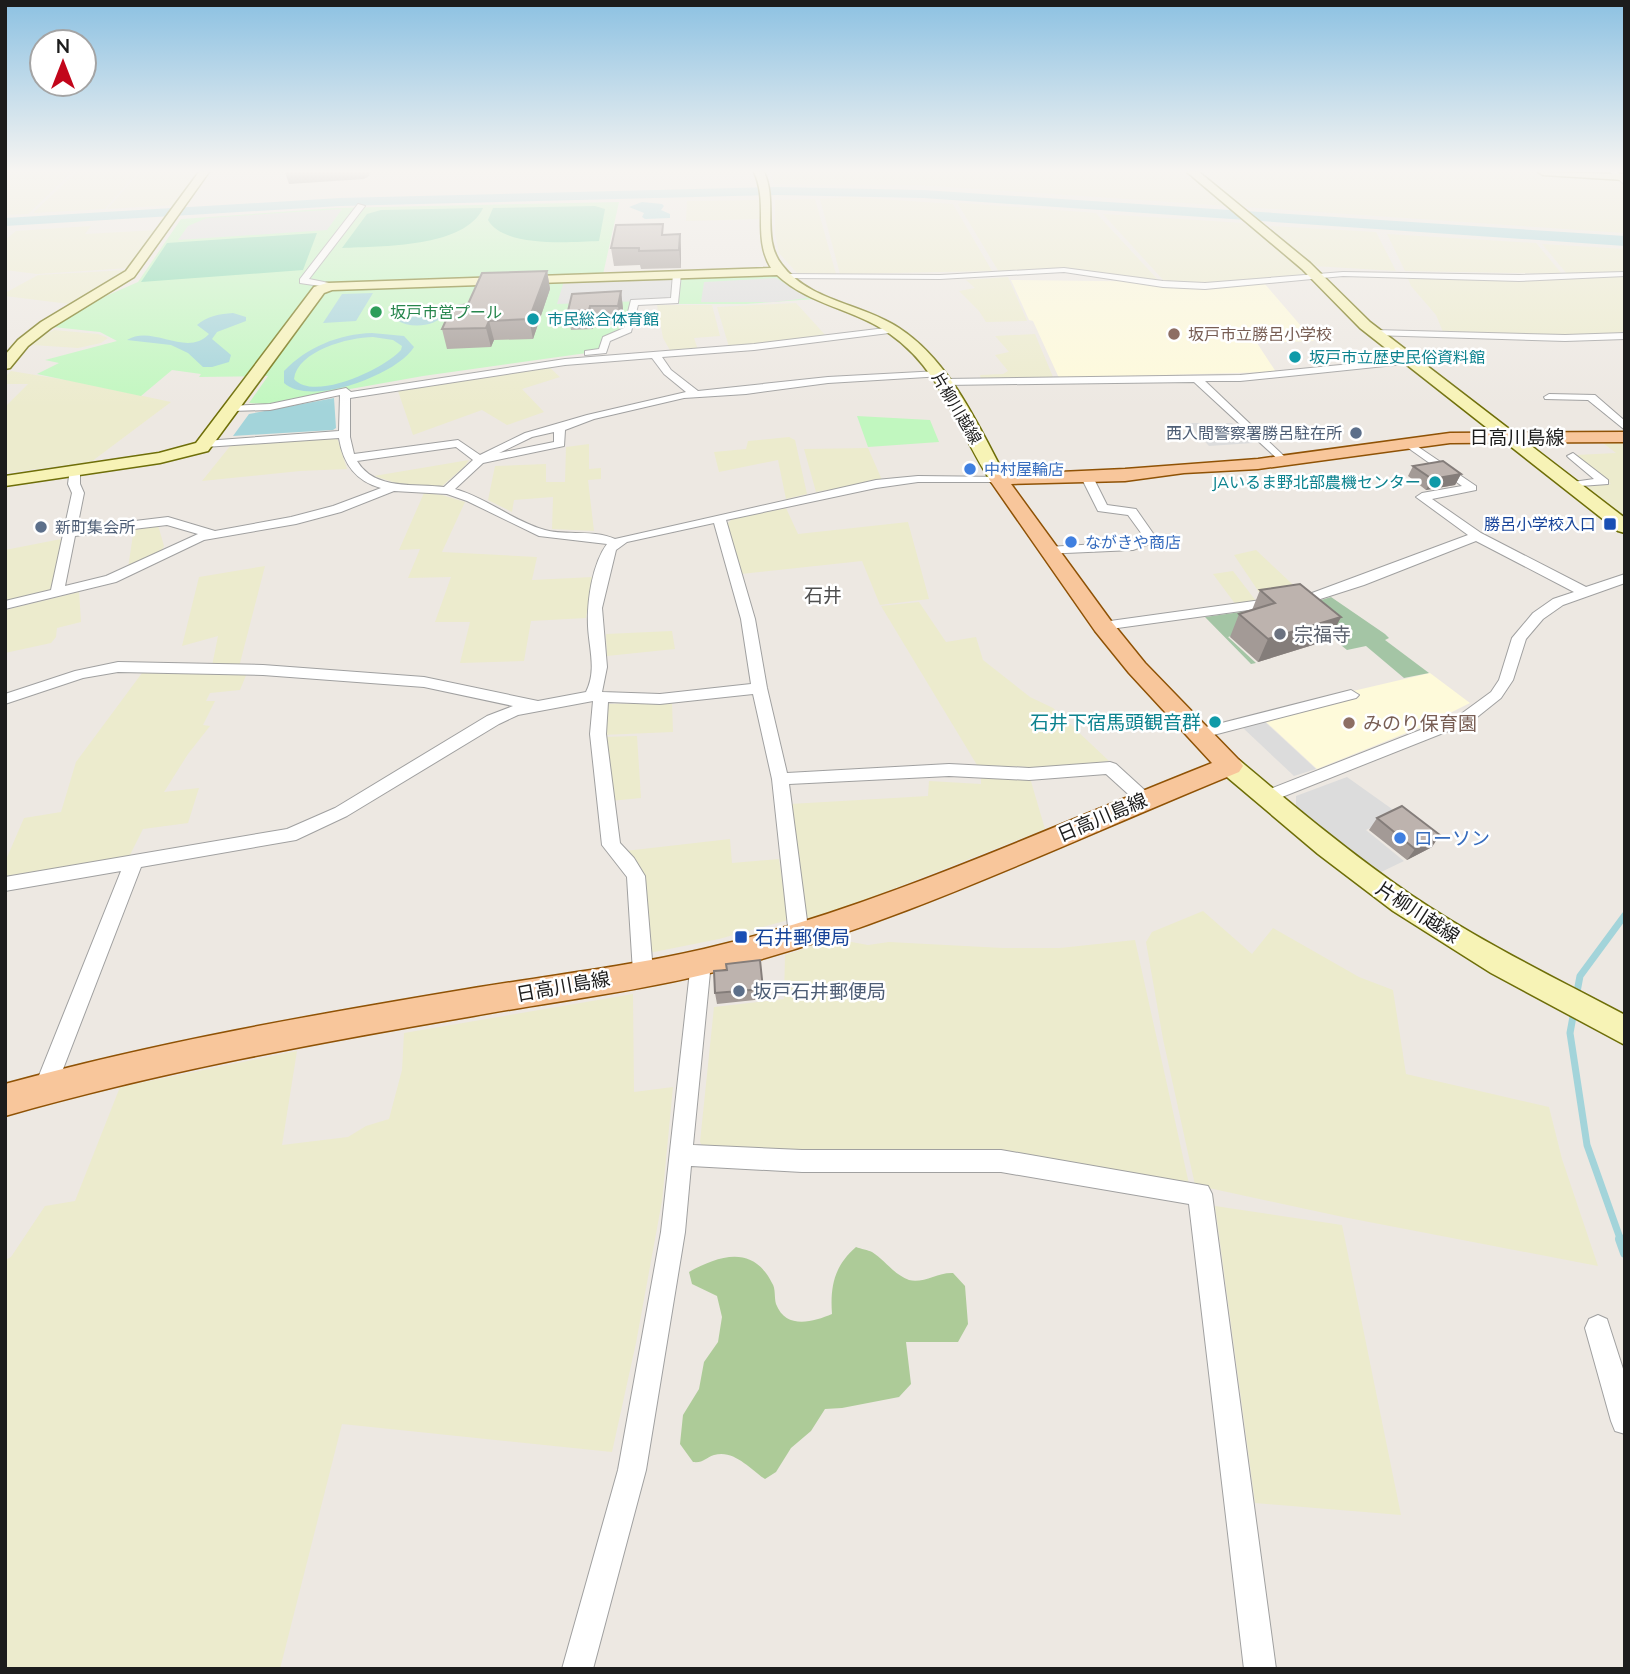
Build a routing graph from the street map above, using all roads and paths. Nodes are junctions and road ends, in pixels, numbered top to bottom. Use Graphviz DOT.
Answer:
graph roads {
  1 [pos="148,250"];
  2 [pos="327,250"];
  3 [pos="767,250"];
  4 [pos="1286,250"];
  5 [pos="782,273"];
  6 [pos="677,274"];
  7 [pos="1625,274"];
  8 [pos="1317,276"];
  9 [pos="331,286"];
  10 [pos="894,330"];
  11 [pos="1376,333"];
  12 [pos="1625,336"];
  13 [pos="655,354"];
  14 [pos="1411,361"];
  15 [pos="5,365"];
  16 [pos="941,378"];
  17 [pos="1196,378"];
  18 [pos="346,394"];
  19 [pos="695,394"];
  20 [pos="1549,397"];
  21 [pos="231,408"];
  22 [pos="1625,427"];
  23 [pos="344,434"];
  24 [pos="1506,436"];
  25 [pos="1625,437"];
  26 [pos="1408,443"];
  27 [pos="205,444"];
  28 [pos="351,458"];
  29 [pos="480,460"];
  30 [pos="1282,460"];
  31 [pos="1541,463"];
  32 [pos="74,471"];
  33 [pos="1087,477"];
  34 [pos="999,479"];
  35 [pos="5,481"];
  36 [pos="1570,485"];
  37 [pos="393,487"];
  38 [pos="447,491"];
  39 [pos="719,518"];
  40 [pos="1625,527"];
  41 [pos="69,533"];
  42 [pos="212,534"];
  43 [pos="1477,536"];
  44 [pos="614,543"];
  45 [pos="1048,551"];
  46 [pos="1625,578"];
  47 [pos="1583,591"];
  48 [pos="57,593"];
  49 [pos="5,605"];
  50 [pos="1103,626"];
  51 [pos="759,688"];
  52 [pos="1350,695"];
  53 [pos="596,697"];
  54 [pos="5,699"];
  55 [pos="538,706"];
  56 [pos="1198,734"];
  57 [pos="1230,766"];
  58 [pos="780,779"];
  59 [pos="1266,797"];
  60 [pos="1144,799"];
  61 [pos="133,864"];
  62 [pos="5,884"];
  63 [pos="799,936"];
  64 [pos="701,962"];
  65 [pos="643,972"];
  66 [pos="1625,1031"];
  67 [pos="45,1088"];
  68 [pos="5,1100"];
  69 [pos="682,1155"];
  70 [pos="1598,1328"];
  71 [pos="1625,1420"];
  72 [pos="577,1669"];
  73 [pos="1261,1669"];
  1 -- 15 [label="street"];
  2 -- 9 [label="street"];
  3 -- 5 [label="street"];
  4 -- 8 [label="street"];
  5 -- 6 [label="street"];
  5 -- 8 [label="street"];
  5 -- 10 [label="street, 片柳川越線"];
  6 -- 9 [label="street"];
  6 -- 18 [label="street"];
  7 -- 8 [label="street"];
  8 -- 11 [label="street"];
  9 -- 21 [label="street"];
  10 -- 13 [label="street"];
  10 -- 16 [label="street, 片柳川越線"];
  11 -- 12 [label="street"];
  11 -- 14 [label="street"];
  13 -- 18 [label="street"];
  13 -- 19 [label="street"];
  14 -- 17 [label="street"];
  14 -- 24 [label="street"];
  16 -- 17 [label="street"];
  16 -- 19 [label="street"];
  16 -- 34 [label="street, 片柳川越線"];
  17 -- 30 [label="street"];
  18 -- 21 [label="street"];
  18 -- 23 [label="street"];
  19 -- 29 [label="street"];
  20 -- 22 [label="street"];
  21 -- 27 [label="street"];
  23 -- 27 [label="street"];
  23 -- 28 [label="street"];
  24 -- 25 [label="main road, 日高川島線"];
  24 -- 26 [label="main road, 日高川島線"];
  24 -- 31 [label="street"];
  26 -- 30 [label="main road, 日高川島線"];
  26 -- 43 [label="street"];
  27 -- 32 [label="street"];
  28 -- 29 [label="street"];
  28 -- 37 [label="street"];
  29 -- 38 [label="street"];
  30 -- 33 [label="main road, 日高川島線"];
  31 -- 36 [label="street"];
  31 -- 36 [label="street"];
  32 -- 35 [label="street"];
  32 -- 41 [label="street"];
  33 -- 34 [label="main road, 日高川島線"];
  33 -- 45 [label="street"];
  34 -- 39 [label="street"];
  34 -- 45 [label="main road"];
  36 -- 40 [label="street"];
  37 -- 38 [label="street"];
  37 -- 42 [label="street"];
  38 -- 44 [label="street"];
  39 -- 44 [label="street"];
  39 -- 51 [label="street"];
  41 -- 42 [label="street"];
  41 -- 48 [label="street"];
  42 -- 48 [label="street"];
  43 -- 47 [label="street"];
  43 -- 50 [label="street"];
  44 -- 53 [label="street"];
  45 -- 50 [label="main road"];
  46 -- 47 [label="street"];
  47 -- 59 [label="street"];
  48 -- 49 [label="street"];
  50 -- 56 [label="main road"];
  51 -- 53 [label="street"];
  51 -- 58 [label="street"];
  52 -- 56 [label="street"];
  53 -- 55 [label="street"];
  53 -- 65 [label="street"];
  54 -- 55 [label="street"];
  55 -- 61 [label="street"];
  56 -- 57 [label="main road"];
  57 -- 59 [label="street, 片柳川越線"];
  57 -- 60 [label="main road, 日高川島線"];
  58 -- 60 [label="street"];
  58 -- 63 [label="street"];
  59 -- 66 [label="street, 片柳川越線"];
  60 -- 63 [label="main road, 日高川島線"];
  61 -- 62 [label="street"];
  61 -- 67 [label="street"];
  63 -- 64 [label="main road, 日高川島線"];
  64 -- 65 [label="main road, 日高川島線"];
  64 -- 69 [label="street"];
  65 -- 67 [label="main road, 日高川島線"];
  67 -- 68 [label="main road, 日高川島線"];
  69 -- 72 [label="street"];
  69 -- 73 [label="street"];
  70 -- 71 [label="street"];
}
